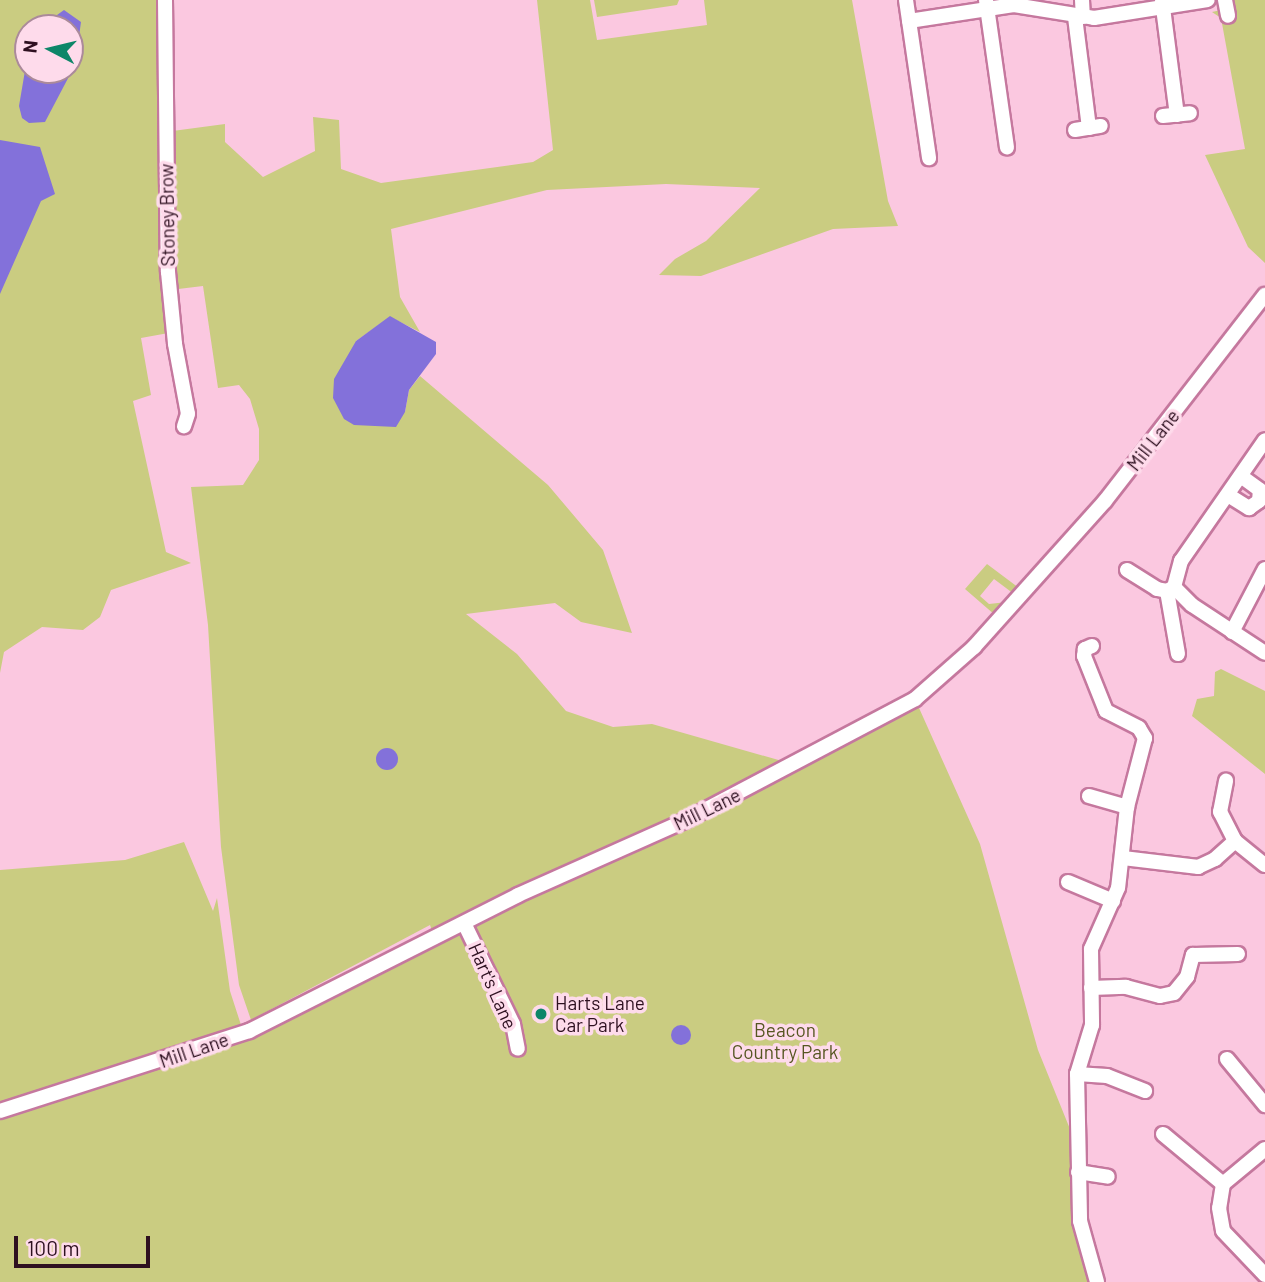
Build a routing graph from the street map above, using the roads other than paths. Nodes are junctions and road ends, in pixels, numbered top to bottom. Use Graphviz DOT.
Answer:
graph roads {
  1 [pos="165,0"];
  2 [pos="906,0"];
  3 [pos="1082,0"];
  4 [pos="1208,0"];
  5 [pos="1225,0"];
  6 [pos="987,4"];
  7 [pos="1163,4"];
  8 [pos="1228,16"];
  9 [pos="1079,17"];
  10 [pos="909,21"];
  11 [pos="1177,115"];
  12 [pos="1088,128"];
  13 [pos="1007,148"];
  14 [pos="929,158"];
  15 [pos="1265,295"];
  16 [pos="184,426"];
  17 [pos="1265,440"];
  18 [pos="1241,476"];
  19 [pos="1228,495"];
  20 [pos="1265,569"];
  21 [pos="1127,570"];
  22 [pos="1170,589"];
  23 [pos="1232,632"];
  24 [pos="1085,646"];
  25 [pos="1265,653"];
  26 [pos="1178,654"];
  27 [pos="1228,778"];
  28 [pos="1089,796"];
  29 [pos="1127,807"];
  30 [pos="1235,841"];
  31 [pos="1123,858"];
  32 [pos="1265,866"];
  33 [pos="1067,882"];
  34 [pos="1113,901"];
  35 [pos="464,923"];
  36 [pos="1235,957"];
  37 [pos="1091,988"];
  38 [pos="518,1049"];
  39 [pos="1226,1056"];
  40 [pos="1077,1074"];
  41 [pos="1142,1085"];
  42 [pos="1265,1105"];
  43 [pos="0,1111"];
  44 [pos="1169,1133"];
  45 [pos="1265,1149"];
  46 [pos="1078,1172"];
  47 [pos="1110,1178"];
  48 [pos="1223,1184"];
  49 [pos="1264,1271"];
  50 [pos="1097,1282"];
  1 -- 16 [label="street, Stoney Brow"];
  2 -- 10 [label="street"];
  3 -- 9 [label="street"];
  4 -- 7 [label="street"];
  5 -- 8 [label="street"];
  6 -- 9 [label="street"];
  6 -- 10 [label="street"];
  6 -- 13 [label="street"];
  7 -- 9 [label="street"];
  7 -- 11 [label="street"];
  9 -- 12 [label="street"];
  10 -- 14 [label="street"];
  15 -- 35 [label="street, Mill Lane"];
  17 -- 18 [label="street"];
  18 -- 19 [label="street"];
  18 -- 19 [label="street"];
  19 -- 22 [label="street"];
  20 -- 23 [label="street"];
  21 -- 22 [label="street"];
  22 -- 23 [label="street"];
  22 -- 26 [label="street"];
  23 -- 25 [label="street"];
  24 -- 29 [label="street"];
  27 -- 30 [label="street"];
  28 -- 29 [label="street"];
  29 -- 31 [label="street"];
  30 -- 31 [label="street"];
  30 -- 32 [label="street"];
  31 -- 34 [label="street"];
  33 -- 34 [label="street"];
  34 -- 37 [label="street"];
  35 -- 38 [label="street, Hart's Lane"];
  35 -- 43 [label="street, Mill Lane"];
  36 -- 37 [label="street"];
  37 -- 40 [label="street"];
  39 -- 42 [label="street"];
  40 -- 41 [label="street"];
  40 -- 46 [label="street"];
  44 -- 48 [label="street"];
  45 -- 48 [label="street"];
  46 -- 47 [label="street"];
  46 -- 50 [label="street"];
  48 -- 49 [label="street"];
}
